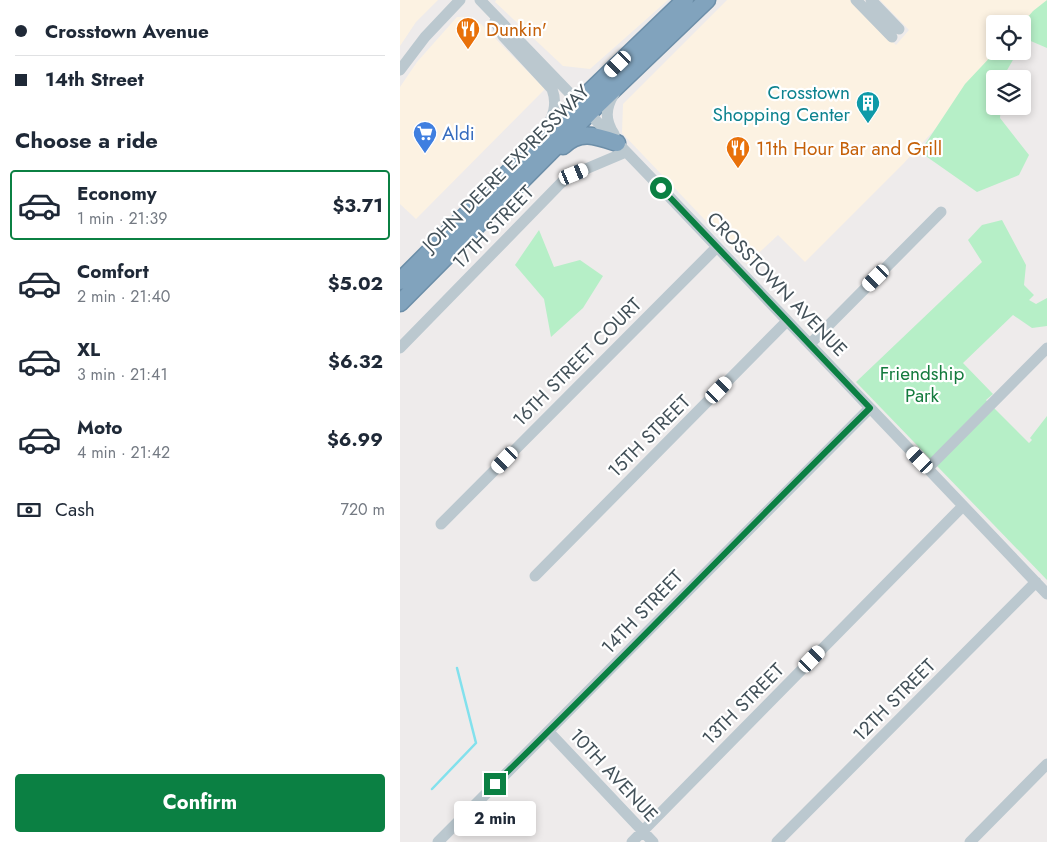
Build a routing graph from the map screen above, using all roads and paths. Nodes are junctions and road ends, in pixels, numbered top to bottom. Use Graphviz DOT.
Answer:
graph roads {
  1 [pos="460,0"];
  2 [pos="480,0"];
  3 [pos="685,0"];
  4 [pos="707,0"];
  5 [pos="856,0"];
  6 [pos="871,0"];
  7 [pos="490,10"];
  8 [pos="400,70"];
  9 [pos="633,71"];
  10 [pos="584,108"];
  11 [pos="539,142"];
  12 [pos="614,142"];
  13 [pos="591,167"];
  14 [pos="941,212"];
  15 [pos="477,225"];
  16 [pos="717,247"];
  17 [pos="400,281"];
  18 [pos="400,302"];
  19 [pos="787,320"];
  20 [pos="810,344"];
  21 [pos="400,348"];
  22 [pos="1047,348"];
  23 [pos="870,408"];
  24 [pos="928,468"];
  25 [pos="963,506"];
  26 [pos="441,524"];
  27 [pos="535,576"];
  28 [pos="1036,582"];
  29 [pos="1047,594"];
  30 [pos="549,732"];
  31 [pos="1047,764"];
  32 [pos="643,831"];
  33 [pos="438,842"];
  34 [pos="632,842"];
  35 [pos="653,842"];
  36 [pos="777,842"];
  37 [pos="970,842"];
  1 -- 8 [label="street"];
  2 -- 7 [label="street, CROSSTOWN AVENUE"];
  3 -- 10 [label="highway, JOHN DEERE EXPRESSWAY"];
  4 -- 9 [label="highway, JOHN DEERE EXPRESSWAY"];
  5 -- 6 [label="street"];
  7 -- 10 [label="street, CROSSTOWN AVENUE"];
  7 -- 11 [label="street"];
  9 -- 10 [label="highway, JOHN DEERE EXPRESSWAY"];
  9 -- 12 [label="street"];
  10 -- 11 [label="highway, JOHN DEERE EXPRESSWAY"];
  10 -- 12 [label="street, CROSSTOWN AVENUE"];
  10 -- 15 [label="highway, JOHN DEERE EXPRESSWAY"];
  11 -- 17 [label="highway, JOHN DEERE EXPRESSWAY"];
  12 -- 13 [label="street, 17TH STREET"];
  12 -- 13 [label="street"];
  12 -- 15 [label="highway"];
  12 -- 16 [label="street, CROSSTOWN AVENUE"];
  13 -- 21 [label="street, 17TH STREET"];
  14 -- 20 [label="street"];
  15 -- 18 [label="highway, JOHN DEERE EXPRESSWAY"];
  16 -- 19 [label="street, CROSSTOWN AVENUE"];
  16 -- 26 [label="street, 16TH STREET COURT"];
  19 -- 20 [label="street, CROSSTOWN AVENUE"];
  19 -- 27 [label="street, 15TH STREET"];
  20 -- 23 [label="street, CROSSTOWN AVENUE"];
  22 -- 24 [label="street"];
  23 -- 24 [label="street, CROSSTOWN AVENUE"];
  23 -- 30 [label="street, 14TH STREET"];
  24 -- 25 [label="street, CROSSTOWN AVENUE"];
  25 -- 28 [label="street, CROSSTOWN AVENUE"];
  25 -- 32 [label="street, 13TH STREET"];
  28 -- 29 [label="street, CROSSTOWN AVENUE"];
  28 -- 36 [label="street, 12TH STREET"];
  30 -- 32 [label="street, 10TH AVENUE"];
  30 -- 33 [label="street, 14TH STREET"];
  31 -- 37 [label="street"];
  32 -- 34 [label="street, 13TH STREET"];
  32 -- 35 [label="street, 10TH AVENUE"];
}
